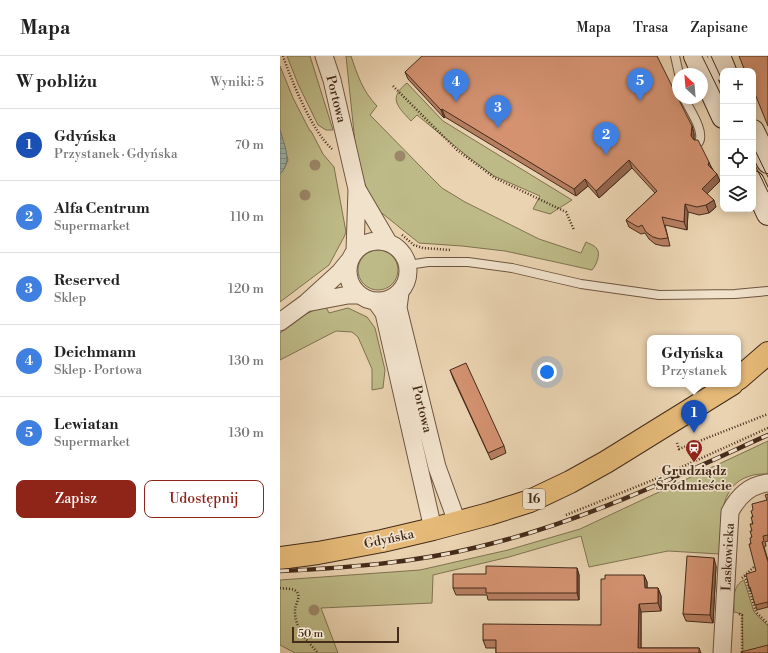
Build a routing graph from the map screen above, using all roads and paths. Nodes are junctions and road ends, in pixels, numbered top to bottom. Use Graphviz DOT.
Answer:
graph roads {
  1 [pos="283,56"];
  2 [pos="324,56"];
  3 [pos="675,56"];
  4 [pos="695,56"];
  5 [pos="719,56"];
  6 [pos="678,68"];
  7 [pos="724,68"];
  8 [pos="393,86"];
  9 [pos="687,104"];
  10 [pos="720,110"];
  11 [pos="756,137"];
  12 [pos="699,142"];
  13 [pos="332,149"];
  14 [pos="768,162"];
  15 [pos="756,188"];
  16 [pos="356,189"];
  17 [pos="768,214"];
  18 [pos="574,230"];
  19 [pos="388,242"];
  20 [pos="352,256"];
  21 [pos="408,265"];
  22 [pos="768,291"];
  23 [pos="400,293"];
  24 [pos="358,295"];
  25 [pos="376,302"];
  26 [pos="306,303"];
  27 [pos="280,322"];
  28 [pos="768,353"];
  29 [pos="768,372"];
  30 [pos="741,378"];
  31 [pos="741,382"];
  32 [pos="730,387"];
  33 [pos="413,404"];
  34 [pos="768,414"];
  35 [pos="768,428"];
  36 [pos="677,443"];
  37 [pos="423,446"];
  38 [pos="768,483"];
  39 [pos="566,515"];
  40 [pos="457,522"];
  41 [pos="433,529"];
  42 [pos="280,558"];
  43 [pos="756,565"];
  44 [pos="745,576"];
  45 [pos="737,582"];
  46 [pos="280,588"];
  47 [pos="737,613"];
  48 [pos="768,624"];
  49 [pos="318,653"];
  50 [pos="722,653"];
  51 [pos="742,653"];
  1 -- 13 [label="path"];
  2 -- 16 [label="street, Portowa"];
  3 -- 6 [label="lane"];
  4 -- 10 [label="main road"];
  5 -- 7 [label="main road"];
  8 -- 18 [label="path"];
  9 -- 12 [label="lane"];
  11 -- 14 [label="main road"];
  15 -- 17 [label="main road"];
  16 -- 19 [label="street, Portowa"];
  16 -- 20 [label="street, Portowa"];
  19 -- 20 [label="street"];
  19 -- 21 [label="street"];
  20 -- 24 [label="street"];
  20 -- 26 [label="street"];
  21 -- 22 [label="lane"];
  21 -- 23 [label="street"];
  23 -- 25 [label="street"];
  23 -- 33 [label="street, Portowa"];
  24 -- 25 [label="street"];
  24 -- 26 [label="street"];
  25 -- 33 [label="street, Portowa"];
  26 -- 27 [label="street"];
  28 -- 30 [label="main road, Gdyńska / 16"];
  29 -- 31 [label="main road, Gdyńska / 16"];
  32 -- 40 [label="main road, Gdyńska / 16"];
  33 -- 37 [label="street, Portowa"];
  34 -- 36 [label="path"];
  35 -- 39 [label="path"];
  37 -- 40 [label="street, Portowa"];
  37 -- 41 [label="street, Portowa"];
  38 -- 50 [label="street, Laskowicka"];
  40 -- 41 [label="main road, Gdyńska / 16"];
  41 -- 42 [label="main road, Gdyńska / 16"];
  43 -- 44 [label="path"];
  44 -- 45 [label="path"];
  44 -- 48 [label="path"];
  46 -- 49 [label="path"];
  47 -- 51 [label="path"];
}
